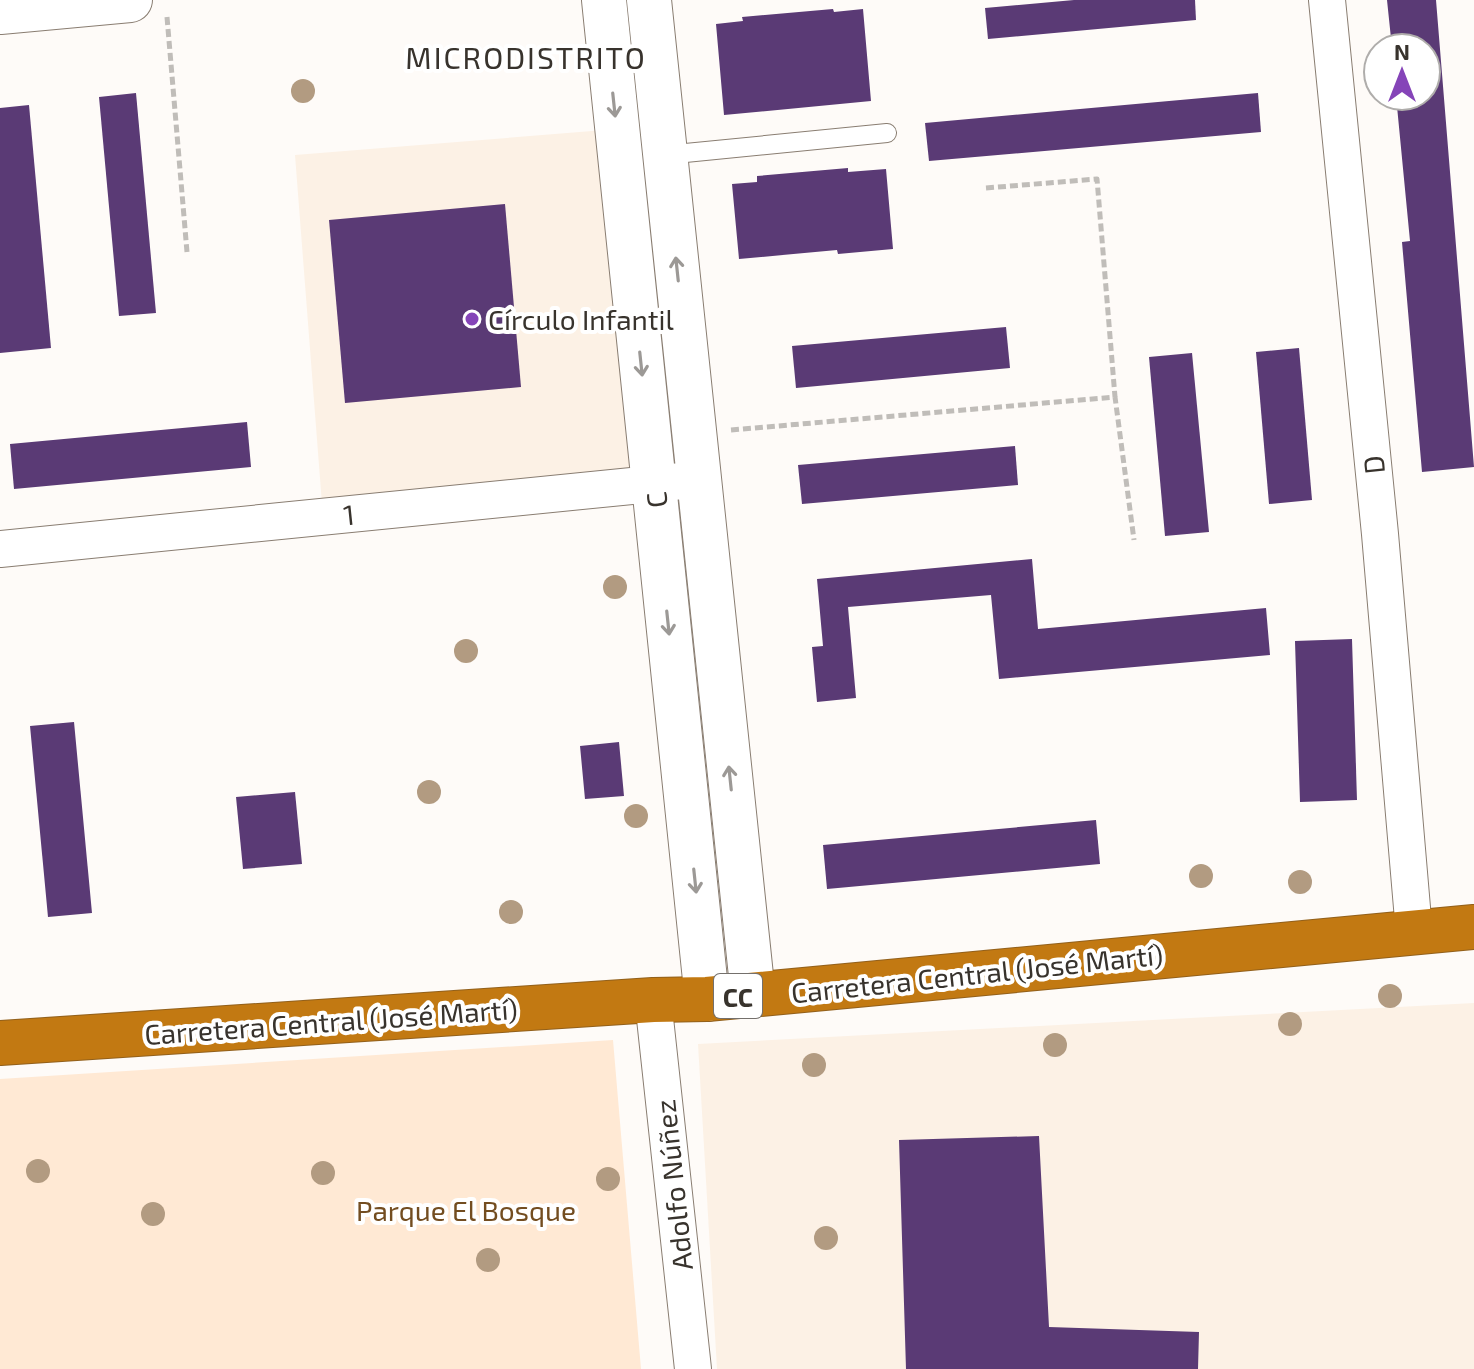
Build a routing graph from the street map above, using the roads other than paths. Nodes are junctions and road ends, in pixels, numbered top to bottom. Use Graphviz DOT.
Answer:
graph roads {
  1 [pos="604,0"];
  2 [pos="649,0"];
  3 [pos="1327,0"];
  4 [pos="148,8"];
  5 [pos="0,12"];
  6 [pos="887,133"];
  7 [pos="665,155"];
  8 [pos="699,480"];
  9 [pos="654,483"];
  10 [pos="0,549"];
  11 [pos="1474,927"];
  12 [pos="1414,931"];
  13 [pos="753,995"];
  14 [pos="707,999"];
  15 [pos="653,1000"];
  16 [pos="0,1043"];
  17 [pos="693,1369"];
  1 -- 9 [label="street, C, one-way"];
  2 -- 7 [label="street, C"];
  3 -- 12 [label="street, D"];
  4 -- 5 [label="street"];
  6 -- 7 [label="lane"];
  8 -- 7 [label="street, C, one-way"];
  8 -- 9 [label="street, 1"];
  13 -- 8 [label="street, C, one-way"];
  9 -- 10 [label="street, 1"];
  9 -- 14 [label="street, C, one-way"];
  11 -- 12 [label="highway, Carretera Central (José Martí) / CC"];
  12 -- 13 [label="highway, Carretera Central (José Martí) / CC"];
  13 -- 14 [label="highway, Carretera Central (José Martí) / CC"];
  14 -- 15 [label="highway, Carretera Central (José Martí) / CC"];
  15 -- 16 [label="highway, Carretera Central (José Martí) / CC"];
  15 -- 17 [label="street, Adolfo Núñez"];
}
